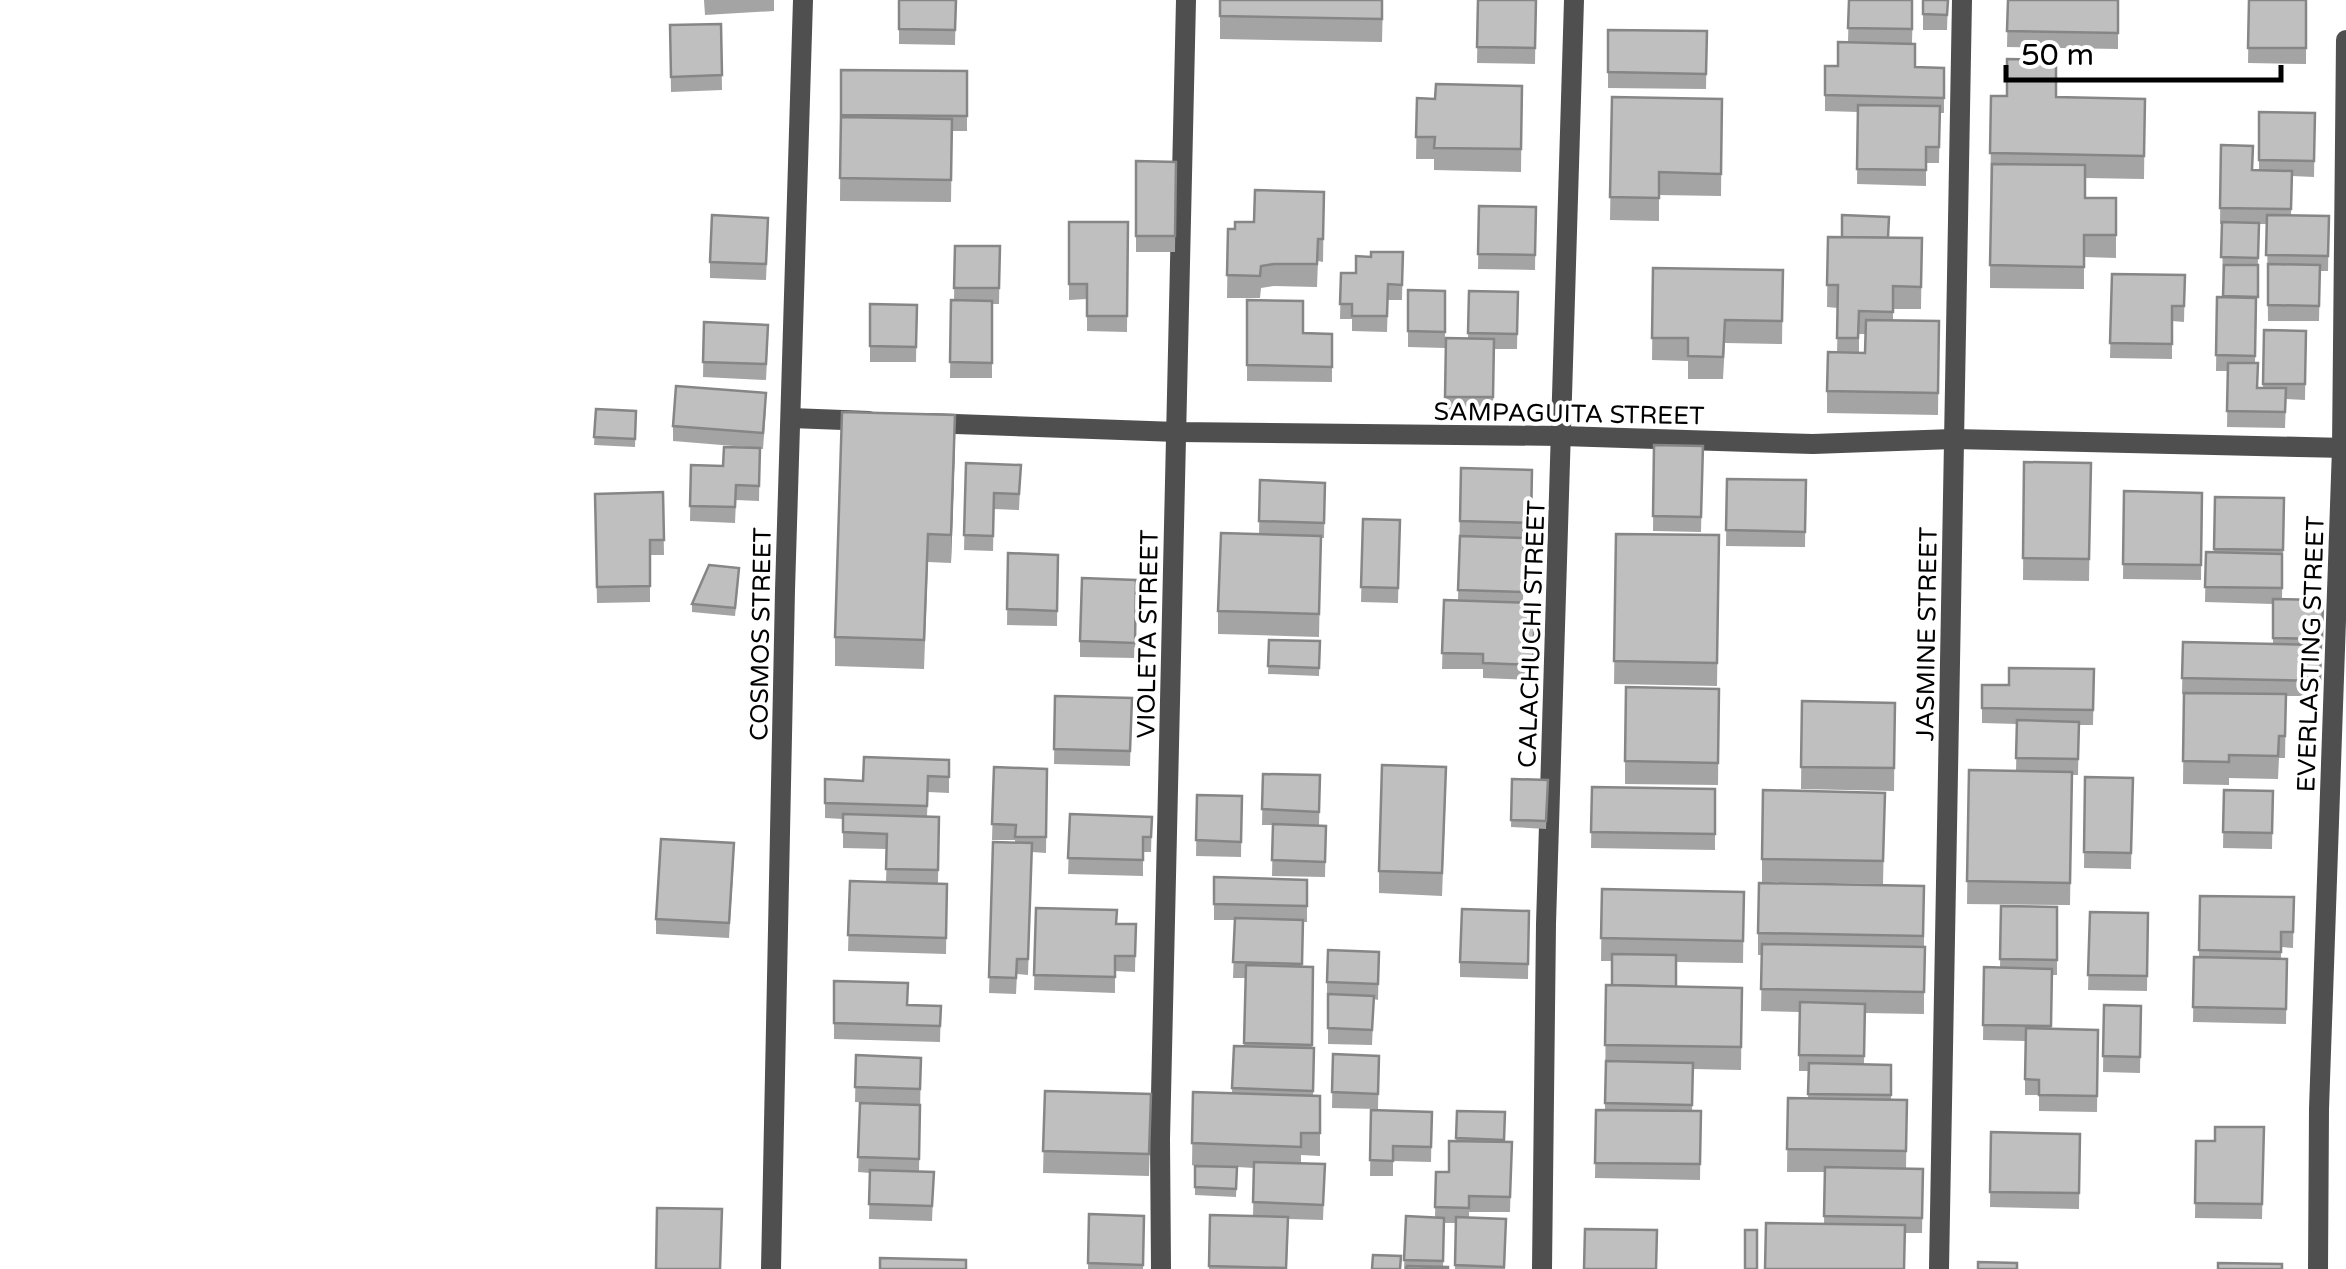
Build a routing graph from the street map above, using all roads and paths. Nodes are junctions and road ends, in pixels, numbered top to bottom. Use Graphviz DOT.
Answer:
graph roads {
  1 [pos="803,0"];
  2 [pos="1186,0"];
  3 [pos="1574,0"];
  4 [pos="1962,0"];
  5 [pos="2346,40"];
  6 [pos="791,418"];
  7 [pos="1177,432"];
  8 [pos="1562,436"];
  9 [pos="1953,439"];
  10 [pos="2344,448"];
  11 [pos="770,1269"];
  12 [pos="1161,1269"];
  13 [pos="1542,1269"];
  14 [pos="1939,1269"];
  15 [pos="2318,1269"];
  1 -- 6 [label="street, COSMOS STREET"];
  2 -- 7 [label="street, VIOLETA STREET"];
  3 -- 8 [label="street, CALACHUCHI STREET"];
  4 -- 9 [label="street, JASMINE STREET"];
  5 -- 10 [label="street, EVERLASTING STREET"];
  6 -- 7 [label="street, SAMPAGUITA STREET"];
  6 -- 11 [label="street, COSMOS STREET"];
  7 -- 8 [label="street, SAMPAGUITA STREET"];
  7 -- 12 [label="street, VIOLETA STREET"];
  8 -- 9 [label="street, SAMPAGUITA STREET"];
  8 -- 13 [label="street, CALACHUCHI STREET"];
  9 -- 10 [label="street, SAMPAGUITA STREET"];
  9 -- 14 [label="street, JASMINE STREET"];
  10 -- 15 [label="street, EVERLASTING STREET"];
}
